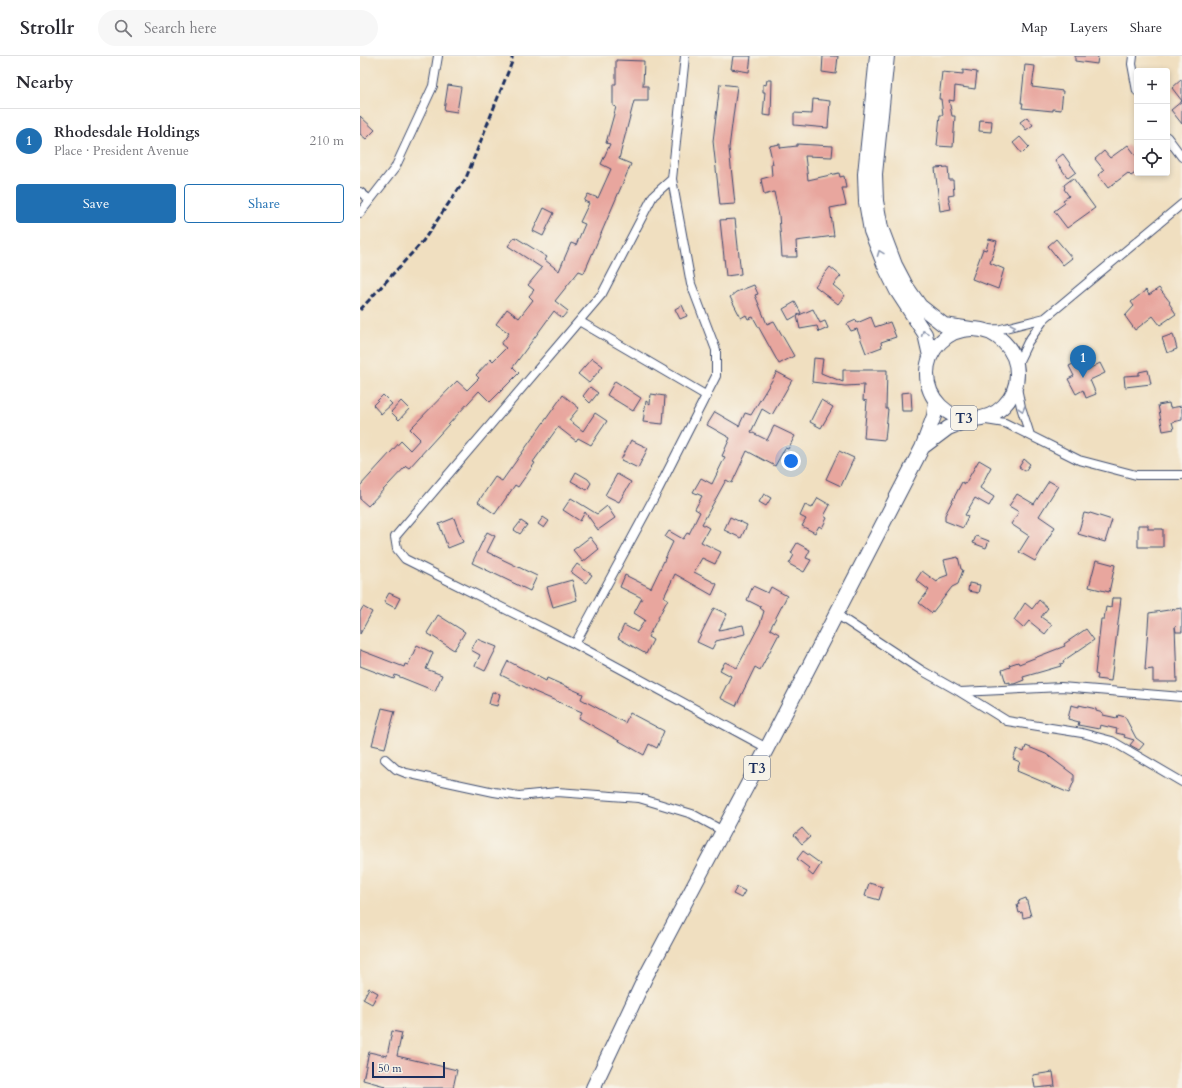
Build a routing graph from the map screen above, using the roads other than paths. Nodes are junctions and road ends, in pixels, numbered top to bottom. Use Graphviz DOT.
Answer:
graph roads {
  1 [pos="438,56"];
  2 [pos="685,56"];
  3 [pos="877,56"];
  4 [pos="887,56"];
  5 [pos="1133,56"];
  6 [pos="1134,75"];
  7 [pos="1169,140"];
  8 [pos="1182,157"];
  9 [pos="672,179"];
  10 [pos="360,192"];
  11 [pos="370,200"];
  12 [pos="1180,208"];
  13 [pos="360,212"];
  14 [pos="1045,318"];
  15 [pos="579,321"];
  16 [pos="975,329"];
  17 [pos="930,356"];
  18 [pos="1016,367"];
  19 [pos="1016,383"];
  20 [pos="706,396"];
  21 [pos="936,402"];
  22 [pos="975,419"];
  23 [pos="1030,435"];
  24 [pos="922,448"];
  25 [pos="1182,475"];
  26 [pos="836,614"];
  27 [pos="575,644"];
  28 [pos="960,692"];
  29 [pos="1182,697"];
  30 [pos="767,748"];
  31 [pos="385,759"];
  32 [pos="1182,782"];
  33 [pos="723,831"];
  34 [pos="593,1088"];
  1 -- 11 [label="street"];
  2 -- 9 [label="street"];
  17 -- 3 [label="highway, T3, one-way"];
  4 -- 16 [label="highway, T3"];
  5 -- 6 [label="street"];
  7 -- 8 [label="street"];
  9 -- 15 [label="street"];
  9 -- 20 [label="street"];
  10 -- 11 [label="street"];
  11 -- 13 [label="street"];
  12 -- 14 [label="street"];
  16 -- 14 [label="street, one-way"];
  14 -- 18 [label="street"];
  15 -- 20 [label="street"];
  15 -- 27 [label="street"];
  16 -- 17 [label="highway"];
  16 -- 18 [label="highway, T3"];
  17 -- 21 [label="highway, T3"];
  18 -- 19 [label="highway, T3"];
  19 -- 22 [label="highway, T3"];
  19 -- 23 [label="street, one-way"];
  20 -- 27 [label="street"];
  21 -- 22 [label="highway, T3"];
  21 -- 24 [label="highway, T3"];
  22 -- 23 [label="street"];
  22 -- 24 [label="highway, T3"];
  23 -- 25 [label="street"];
  24 -- 26 [label="highway, T3"];
  26 -- 28 [label="street"];
  26 -- 30 [label="highway, T3"];
  27 -- 30 [label="street"];
  28 -- 29 [label="street"];
  28 -- 32 [label="street"];
  30 -- 33 [label="highway, T3"];
  31 -- 33 [label="street"];
  33 -- 34 [label="highway, T3"];
}
